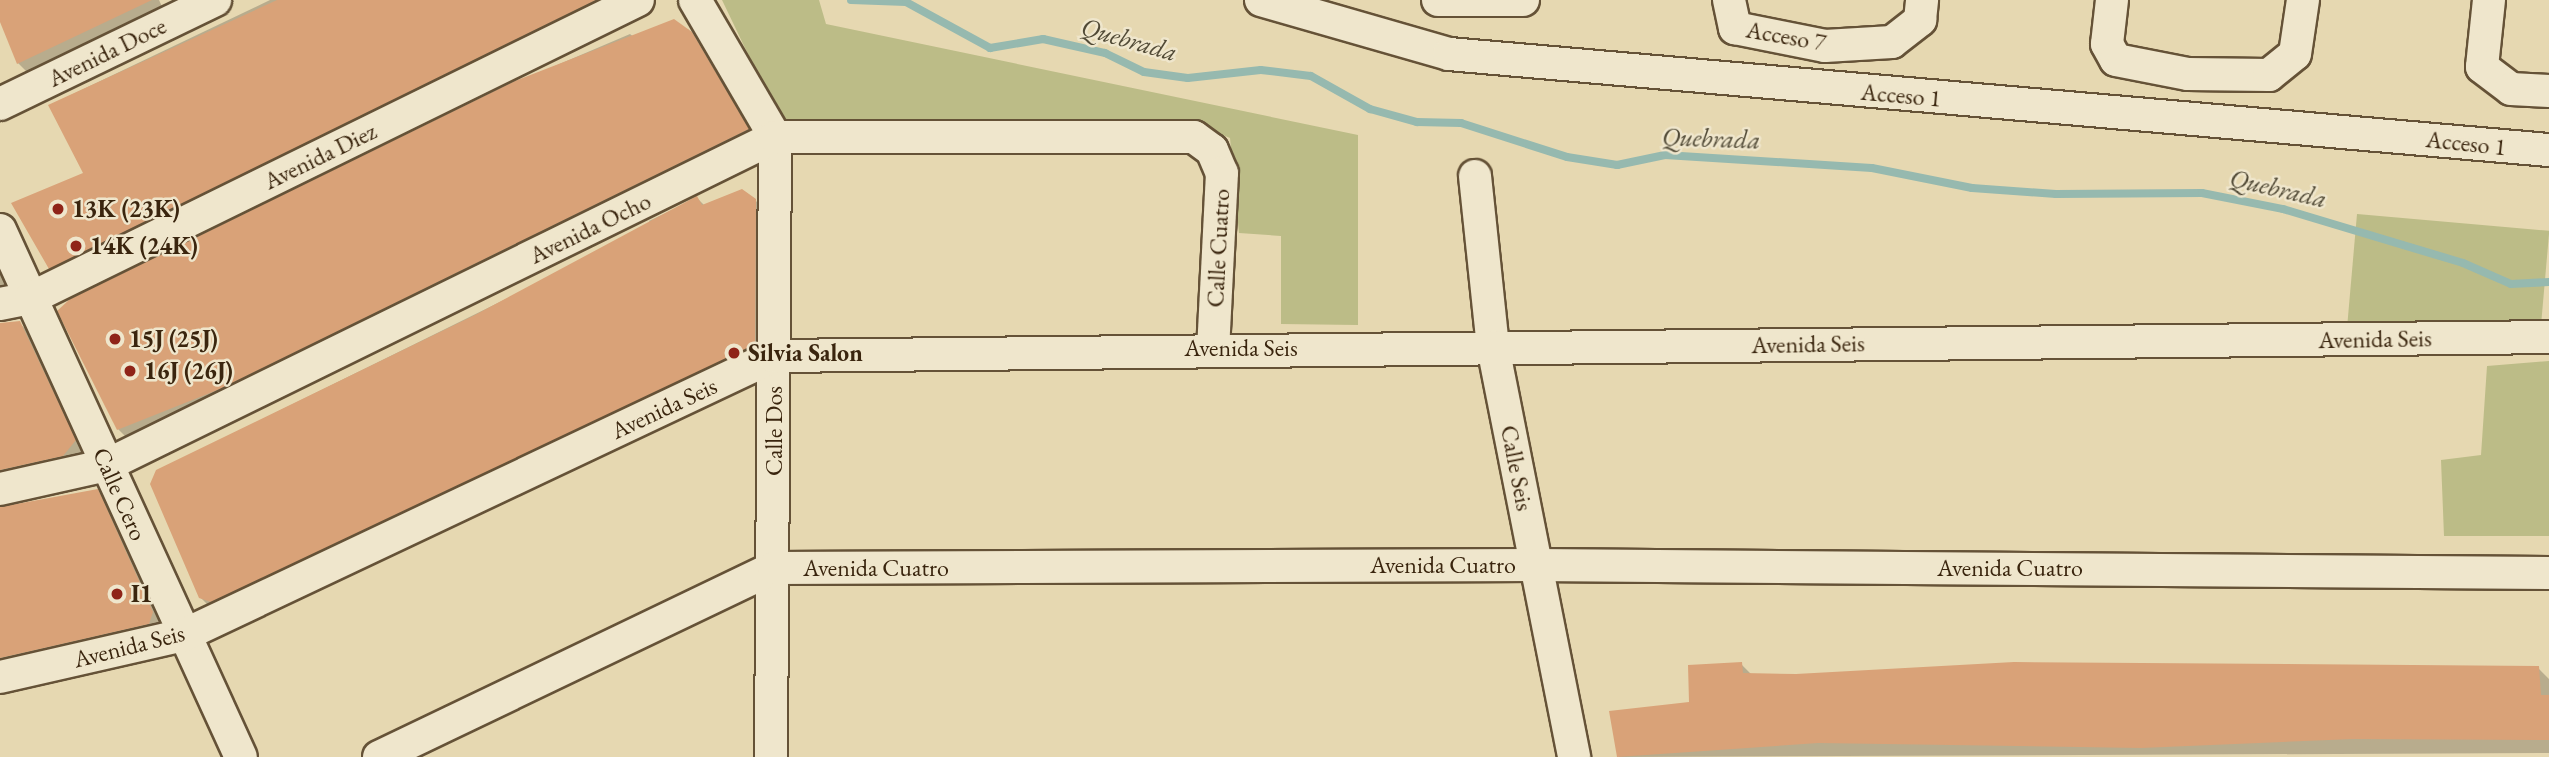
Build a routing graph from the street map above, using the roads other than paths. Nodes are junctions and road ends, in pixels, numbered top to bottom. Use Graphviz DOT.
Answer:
graph roads {
  1 [pos="215,0"];
  2 [pos="638,0"];
  3 [pos="695,0"];
  4 [pos="1261,0"];
  5 [pos="1523,0"];
  6 [pos="1729,0"];
  7 [pos="1922,0"];
  8 [pos="2112,0"];
  9 [pos="2303,0"];
  10 [pos="2488,0"];
  11 [pos="1446,1"];
  12 [pos="1825,47"];
  13 [pos="1449,54"];
  14 [pos="2188,74"];
  15 [pos="1820,88"];
  16 [pos="2549,91"];
  17 [pos="0,104"];
  18 [pos="2183,115"];
  19 [pos="775,136"];
  20 [pos="1212,150"];
  21 [pos="2549,150"];
  22 [pos="1475,176"];
  23 [pos="0,230"];
  24 [pos="31,298"];
  25 [pos="0,304"];
  26 [pos="2549,337"];
  27 [pos="1493,347"];
  28 [pos="1213,348"];
  29 [pos="774,356"];
  30 [pos="107,465"];
  31 [pos="0,489"];
  32 [pos="1535,565"];
  33 [pos="774,568"];
  34 [pos="2549,573"];
  35 [pos="184,635"];
  36 [pos="0,677"];
  37 [pos="241,757"];
  38 [pos="379,757"];
  39 [pos="771,757"];
  40 [pos="1574,757"];
  1 -- 17 [label="street, Avenida Doce"];
  2 -- 24 [label="street, Avenida Diez"];
  3 -- 19 [label="street"];
  4 -- 13 [label="street, Acceso 1"];
  5 -- 11 [label="street"];
  6 -- 12 [label="street, Acceso 7"];
  7 -- 12 [label="street, Acceso 7"];
  8 -- 14 [label="street"];
  9 -- 14 [label="street"];
  10 -- 16 [label="street"];
  11 -- 13 [label="street"];
  12 -- 15 [label="street"];
  13 -- 15 [label="street, Acceso 1"];
  14 -- 18 [label="street"];
  15 -- 18 [label="street, Acceso 1"];
  18 -- 21 [label="street, Acceso 1"];
  19 -- 20 [label="street, Avenida Ocho"];
  19 -- 29 [label="street, Calle Dos"];
  19 -- 30 [label="street, Avenida Ocho"];
  20 -- 28 [label="street, Calle Cuatro"];
  22 -- 27 [label="street, Calle Seis"];
  23 -- 24 [label="street, Calle Cero"];
  24 -- 25 [label="street, Avenida Diez"];
  24 -- 30 [label="street, Calle Cero"];
  26 -- 27 [label="street, Avenida Seis"];
  27 -- 28 [label="street, Avenida Seis"];
  27 -- 32 [label="street, Calle Seis"];
  28 -- 29 [label="street, Avenida Seis"];
  29 -- 33 [label="street, Calle Dos"];
  29 -- 35 [label="street, Avenida Seis"];
  30 -- 31 [label="street, Avenida Ocho"];
  30 -- 35 [label="street, Calle Cero"];
  32 -- 33 [label="street, Avenida Cuatro"];
  32 -- 34 [label="street, Avenida Cuatro"];
  32 -- 40 [label="street, Calle Seis"];
  33 -- 38 [label="street, Avenida Cuatro"];
  33 -- 39 [label="street, Calle Dos"];
  35 -- 36 [label="street, Avenida Seis"];
  35 -- 37 [label="street, Calle Cero"];
}
